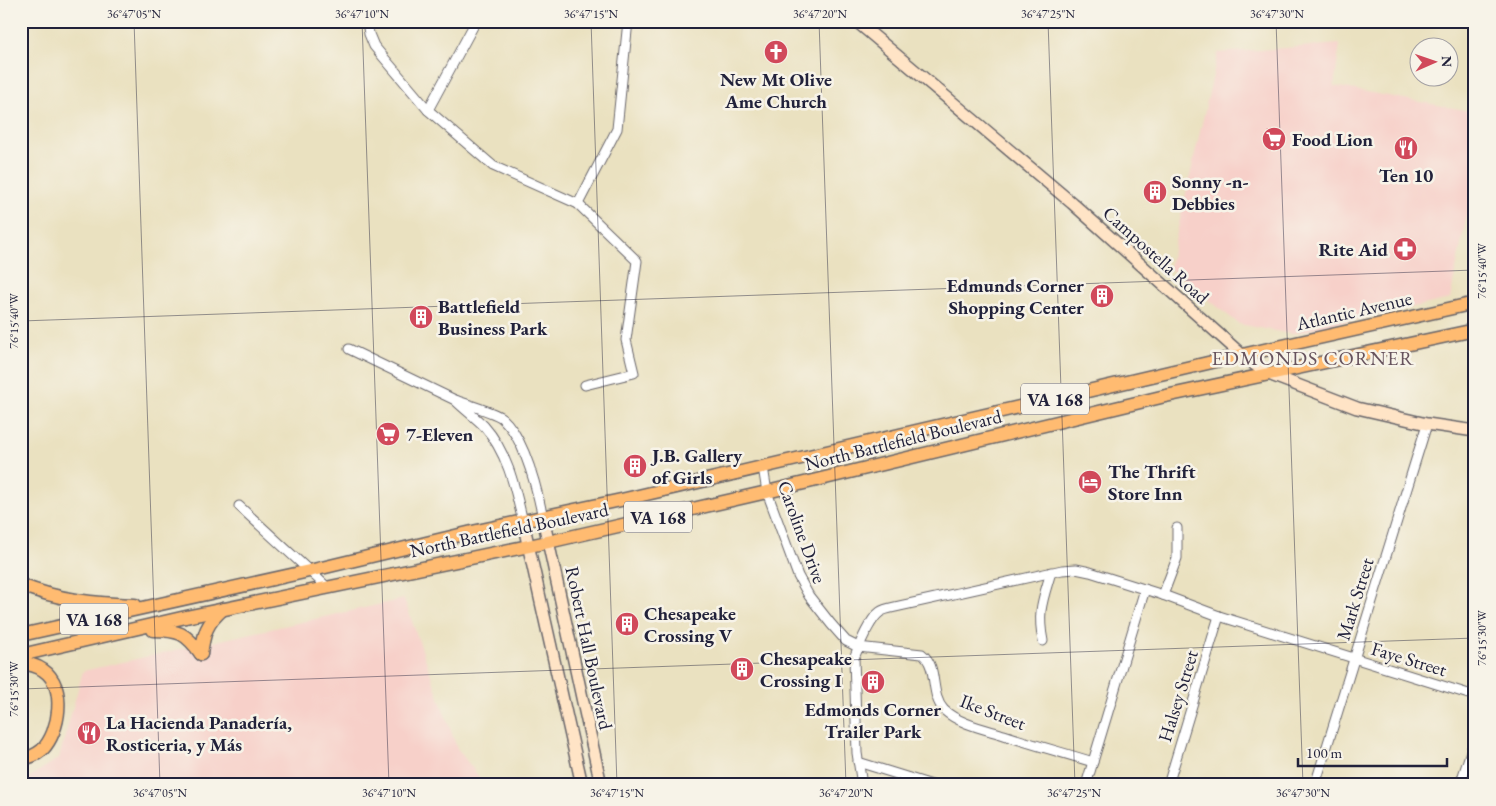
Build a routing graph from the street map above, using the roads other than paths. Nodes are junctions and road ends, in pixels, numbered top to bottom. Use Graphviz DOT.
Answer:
graph roads {
  1 [pos="367,21"];
  2 [pos="476,21"];
  3 [pos="628,21"];
  4 [pos="856,21"];
  5 [pos="428,110"];
  6 [pos="578,204"];
  7 [pos="1475,303"];
  8 [pos="1475,330"];
  9 [pos="349,349"];
  10 [pos="1242,356"];
  11 [pos="1266,373"];
  12 [pos="585,385"];
  13 [pos="455,400"];
  14 [pos="1426,424"];
  15 [pos="1475,431"];
  16 [pos="763,468"];
  17 [pos="768,492"];
  18 [pos="239,506"];
  19 [pos="543,518"];
  20 [pos="523,522"];
  21 [pos="1177,528"];
  22 [pos="548,542"];
  23 [pos="528,546"];
  24 [pos="309,572"];
  25 [pos="1051,572"];
  26 [pos="21,585"];
  27 [pos="328,588"];
  28 [pos="1145,589"];
  29 [pos="1163,595"];
  30 [pos="168,603"];
  31 [pos="223,609"];
  32 [pos="1219,616"];
  33 [pos="133,630"];
  34 [pos="21,635"];
  35 [pos="1043,641"];
  36 [pos="858,647"];
  37 [pos="21,655"];
  38 [pos="1353,659"];
  39 [pos="21,663"];
  40 [pos="1475,696"];
  41 [pos="1475,739"];
  42 [pos="21,759"];
  43 [pos="858,762"];
  44 [pos="1093,762"];
  45 [pos="582,785"];
  46 [pos="601,785"];
  47 [pos="862,785"];
  48 [pos="932,785"];
  49 [pos="1086,785"];
  50 [pos="1168,785"];
  51 [pos="1315,785"];
  52 [pos="1460,785"];
  1 -- 5 [label="street"];
  2 -- 5 [label="street"];
  3 -- 6 [label="street"];
  4 -- 10 [label="main road, Campostella Road"];
  5 -- 6 [label="street"];
  6 -- 12 [label="street"];
  7 -- 10 [label="main road, Atlantic Avenue / VA 168"];
  8 -- 11 [label="main road, VA 168"];
  9 -- 13 [label="street"];
  10 -- 11 [label="main road, Campostella Road"];
  10 -- 16 [label="main road, North Battlefield Boulevard / VA 168"];
  11 -- 14 [label="main road, Campostella Road"];
  11 -- 17 [label="main road, North Battlefield Boulevard / VA 168"];
  13 -- 19 [label="street"];
  13 -- 20 [label="street"];
  14 -- 15 [label="main road, Campostella Road"];
  14 -- 38 [label="street, Mark Street"];
  16 -- 17 [label="street, Caroline Drive"];
  16 -- 19 [label="main road, North Battlefield Boulevard / VA 168"];
  17 -- 22 [label="main road, North Battlefield Boulevard / VA 168"];
  17 -- 36 [label="street, Caroline Drive"];
  18 -- 24 [label="street"];
  19 -- 20 [label="main road, North Battlefield Boulevard / VA 168"];
  19 -- 22 [label="main road, Robert Hall Boulevard"];
  20 -- 23 [label="main road, Robert Hall Boulevard"];
  20 -- 24 [label="main road, North Battlefield Boulevard / VA 168"];
  21 -- 29 [label="street"];
  22 -- 23 [label="main road, North Battlefield Boulevard / VA 168"];
  22 -- 46 [label="main road, Robert Hall Boulevard"];
  23 -- 27 [label="main road, North Battlefield Boulevard / VA 168"];
  23 -- 45 [label="main road, Robert Hall Boulevard"];
  24 -- 27 [label="street"];
  24 -- 30 [label="main road, North Battlefield Boulevard / VA 168"];
  25 -- 28 [label="street"];
  25 -- 35 [label="street"];
  25 -- 36 [label="street"];
  26 -- 30 [label="main road"];
  27 -- 31 [label="main road, North Battlefield Boulevard / VA 168"];
  28 -- 29 [label="street"];
  28 -- 44 [label="street"];
  29 -- 32 [label="street"];
  30 -- 34 [label="main road, North Battlefield Boulevard / VA 168"];
  31 -- 33 [label="main road, North Battlefield Boulevard / VA 168"];
  31 -- 33 [label="main road"];
  32 -- 38 [label="street, Faye Street"];
  32 -- 50 [label="street, Halsey Street"];
  33 -- 37 [label="main road, North Battlefield Boulevard / VA 168"];
  36 -- 43 [label="street"];
  36 -- 44 [label="street, Ike Street"];
  38 -- 40 [label="street, Faye Street"];
  38 -- 51 [label="street, Mark Street"];
  39 -- 42 [label="main road"];
  41 -- 52 [label="street"];
  43 -- 47 [label="street"];
  43 -- 48 [label="street"];
  44 -- 49 [label="street"];
}
